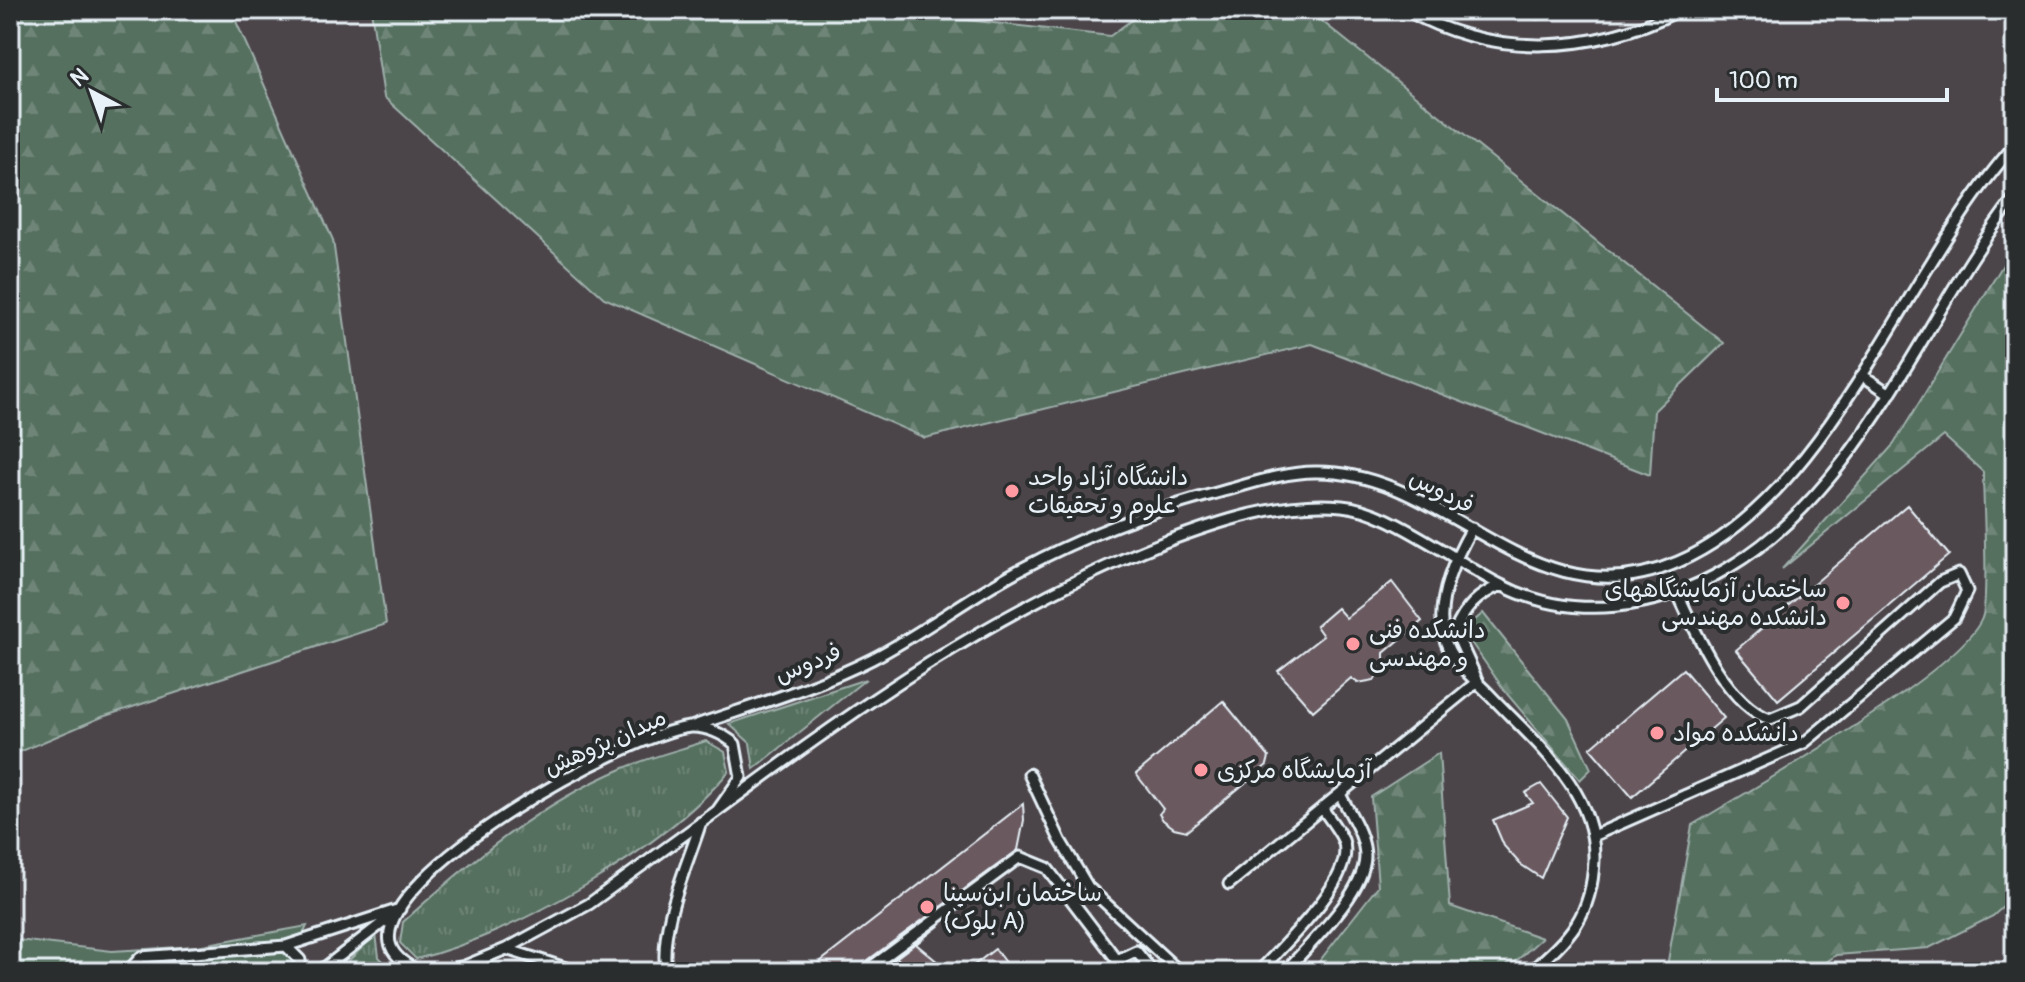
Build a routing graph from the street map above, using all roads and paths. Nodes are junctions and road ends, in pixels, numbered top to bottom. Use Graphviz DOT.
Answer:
graph roads {
  1 [pos="1406,10"];
  2 [pos="1522,10"];
  3 [pos="1558,10"];
  4 [pos="1680,10"];
  5 [pos="1666,13"];
  6 [pos="2015,145"];
  7 [pos="2015,197"];
  8 [pos="1862,375"];
  9 [pos="1890,394"];
  10 [pos="1472,528"];
  11 [pos="1455,557"];
  12 [pos="1501,585"];
  13 [pos="1678,594"];
  14 [pos="1478,681"];
  15 [pos="691,727"];
  16 [pos="1029,774"];
  17 [pos="1340,794"];
  18 [pos="1322,808"];
  19 [pos="717,811"];
  20 [pos="701,822"];
  21 [pos="1595,835"];
  22 [pos="1229,884"];
  23 [pos="400,909"];
  24 [pos="1142,935"];
  25 [pos="286,946"];
  26 [pos="506,949"];
  27 [pos="1136,951"];
  28 [pos="127,972"];
  29 [pos="300,972"];
  30 [pos="319,972"];
  31 [pos="420,972"];
  32 [pos="437,972"];
  33 [pos="578,972"];
  34 [pos="666,972"];
  35 [pos="864,972"];
  36 [pos="1153,972"];
  37 [pos="1180,972"];
  38 [pos="1259,972"];
  39 [pos="1285,972"];
  40 [pos="1530,972"];
  1 -- 5 [label="lane"];
  2 -- 3 [label="lane"];
  4 -- 5 [label="lane"];
  6 -- 8 [label="lane, فردوس"];
  7 -- 9 [label="lane"];
  8 -- 9 [label="lane"];
  8 -- 10 [label="lane, فردوس"];
  9 -- 13 [label="lane"];
  10 -- 11 [label="lane"];
  10 -- 15 [label="lane, فردوس"];
  11 -- 12 [label="lane"];
  11 -- 14 [label="lane"];
  11 -- 19 [label="lane"];
  12 -- 13 [label="lane"];
  12 -- 14 [label="lane"];
  13 -- 21 [label="lane"];
  14 -- 17 [label="lane"];
  14 -- 21 [label="lane"];
  15 -- 19 [label="lane, میدان پژوهش"];
  15 -- 23 [label="lane, میدان پژوهش"];
  16 -- 24 [label="lane"];
  17 -- 18 [label="lane"];
  17 -- 39 [label="lane"];
  18 -- 22 [label="lane"];
  18 -- 38 [label="lane"];
  19 -- 20 [label="lane, میدان پژوهش"];
  20 -- 26 [label="lane, میدان پژوهش"];
  20 -- 34 [label="lane"];
  21 -- 40 [label="lane"];
  23 -- 25 [label="lane"];
  23 -- 30 [label="lane"];
  23 -- 31 [label="lane"];
  24 -- 27 [label="lane"];
  24 -- 37 [label="lane"];
  25 -- 28 [label="lane"];
  25 -- 29 [label="lane"];
  26 -- 32 [label="lane, میدان پژوهش"];
  26 -- 33 [label="lane"];
  27 -- 35 [label="lane"];
  27 -- 36 [label="lane"];
}
